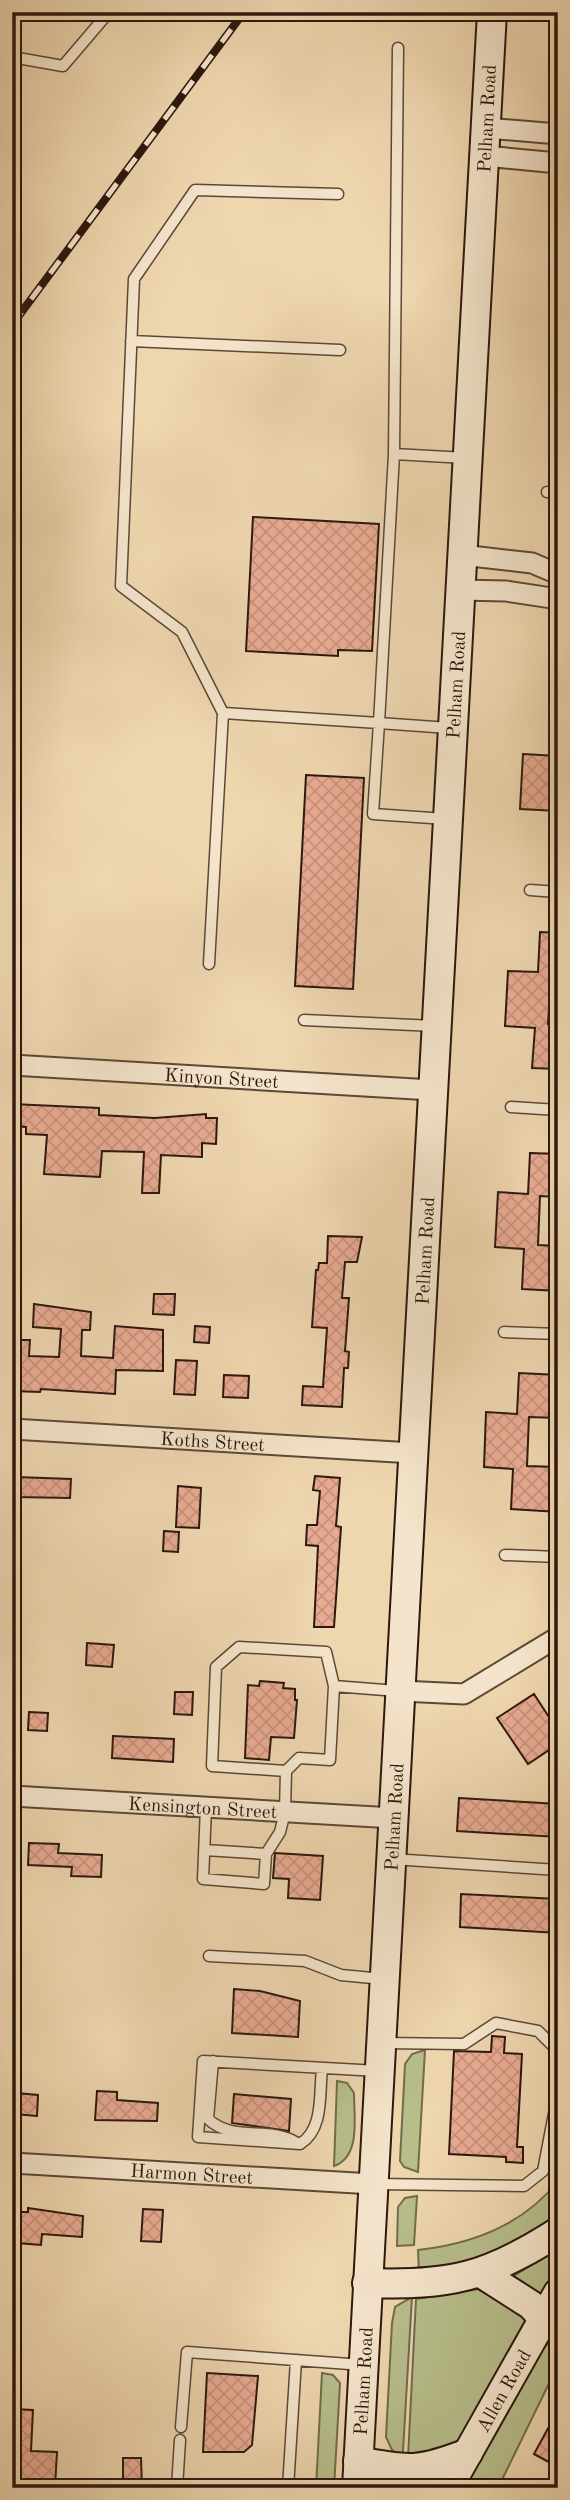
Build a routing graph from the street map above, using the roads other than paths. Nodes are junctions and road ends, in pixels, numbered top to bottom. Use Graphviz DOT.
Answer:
graph roads {
  1 [pos="110,12"];
  2 [pos="492,12"];
  3 [pos="398,48"];
  4 [pos="12,57"];
  5 [pos="486,128"];
  6 [pos="558,134"];
  7 [pos="485,156"];
  8 [pos="558,163"];
  9 [pos="338,194"];
  10 [pos="131,341"];
  11 [pos="340,350"];
  12 [pos="394,454"];
  13 [pos="467,458"];
  14 [pos="462,555"];
  15 [pos="558,574"];
  16 [pos="460,590"];
  17 [pos="558,599"];
  18 [pos="223,713"];
  19 [pos="379,723"];
  20 [pos="452,728"];
  21 [pos="447,820"];
  22 [pos="530,890"];
  23 [pos="558,892"];
  24 [pos="209,964"];
  25 [pos="304,1020"];
  26 [pos="436,1026"];
  27 [pos="12,1065"];
  28 [pos="432,1090"];
  29 [pos="511,1107"];
  30 [pos="558,1110"];
  31 [pos="504,1332"];
  32 [pos="558,1335"];
  33 [pos="12,1429"];
  34 [pos="413,1453"];
  35 [pos="505,1555"];
  36 [pos="558,1558"];
  37 [pos="558,1637"];
  38 [pos="334,1686"];
  39 [pos="401,1691"];
  40 [pos="286,1771"];
  41 [pos="12,1796"];
  42 [pos="206,1807"];
  43 [pos="285,1812"];
  44 [pos="394,1818"];
  45 [pos="205,1850"];
  46 [pos="266,1854"];
  47 [pos="392,1858"];
  48 [pos="558,1870"];
  49 [pos="209,1956"];
  50 [pos="384,1979"];
  51 [pos="380,2043"];
  52 [pos="558,2051"];
  53 [pos="208,2061"];
  54 [pos="321,2068"];
  55 [pos="378,2071"];
  56 [pos="558,2093"];
  57 [pos="299,2144"];
  58 [pos="12,2163"];
  59 [pos="373,2184"];
  60 [pos="558,2232"];
  61 [pos="481,2273"];
  62 [pos="367,2283"];
  63 [pos="558,2293"];
  64 [pos="547,2321"];
  65 [pos="296,2360"];
  66 [pos="363,2365"];
  67 [pos="181,2427"];
  68 [pos="180,2440"];
  69 [pos="468,2453"];
  70 [pos="358,2474"];
  71 [pos="177,2487"];
  72 [pos="204,2488"];
  73 [pos="288,2488"];
  74 [pos="448,2488"];
  1 -- 4 [label="lane"];
  2 -- 5 [label="main road, Pelham Road"];
  3 -- 12 [label="lane"];
  5 -- 6 [label="street"];
  5 -- 7 [label="main road, Pelham Road"];
  7 -- 8 [label="street"];
  7 -- 13 [label="main road, Pelham Road"];
  9 -- 10 [label="lane"];
  10 -- 11 [label="lane"];
  10 -- 18 [label="lane"];
  12 -- 13 [label="lane"];
  12 -- 19 [label="lane"];
  13 -- 14 [label="main road, Pelham Road"];
  14 -- 15 [label="street"];
  14 -- 16 [label="main road, Pelham Road"];
  16 -- 17 [label="street"];
  16 -- 20 [label="main road, Pelham Road"];
  18 -- 19 [label="lane"];
  18 -- 24 [label="lane"];
  19 -- 20 [label="lane"];
  19 -- 21 [label="lane"];
  20 -- 21 [label="main road, Pelham Road"];
  21 -- 26 [label="main road, Pelham Road"];
  22 -- 23 [label="lane"];
  25 -- 26 [label="lane"];
  26 -- 28 [label="main road, Pelham Road"];
  27 -- 28 [label="street, Kinyon Street"];
  28 -- 34 [label="main road, Pelham Road"];
  29 -- 30 [label="lane"];
  31 -- 32 [label="lane"];
  33 -- 34 [label="street, Koths Street"];
  34 -- 39 [label="main road, Pelham Road"];
  35 -- 36 [label="lane"];
  37 -- 39 [label="street"];
  38 -- 39 [label="lane"];
  38 -- 40 [label="lane"];
  38 -- 40 [label="lane"];
  39 -- 44 [label="main road, Pelham Road"];
  40 -- 43 [label="lane"];
  41 -- 42 [label="street, Kensington Street"];
  42 -- 43 [label="street, Kensington Street"];
  42 -- 45 [label="lane"];
  43 -- 44 [label="street, Kensington Street"];
  43 -- 46 [label="lane"];
  44 -- 47 [label="main road, Pelham Road"];
  45 -- 46 [label="lane"];
  45 -- 46 [label="lane"];
  47 -- 48 [label="lane"];
  47 -- 50 [label="main road, Pelham Road"];
  49 -- 50 [label="lane"];
  50 -- 51 [label="main road, Pelham Road"];
  51 -- 52 [label="lane"];
  51 -- 55 [label="main road, Pelham Road"];
  53 -- 54 [label="lane"];
  53 -- 57 [label="lane"];
  53 -- 57 [label="lane"];
  54 -- 55 [label="lane"];
  54 -- 57 [label="lane"];
  55 -- 59 [label="main road, Pelham Road"];
  56 -- 59 [label="lane"];
  58 -- 59 [label="street, Harmon Street"];
  59 -- 62 [label="main road, Pelham Road"];
  60 -- 61 [label="main road"];
  61 -- 62 [label="main road"];
  61 -- 64 [label="main road"];
  62 -- 66 [label="main road, Pelham Road"];
  63 -- 64 [label="main road, Allen Road"];
  64 -- 69 [label="main road, Allen Road"];
  65 -- 66 [label="lane"];
  65 -- 67 [label="lane"];
  65 -- 73 [label="lane"];
  66 -- 70 [label="main road, Pelham Road"];
  68 -- 71 [label="lane"];
  69 -- 70 [label="main road"];
  69 -- 74 [label="main road, Allen Road"];
  71 -- 72 [label="lane"];
}
